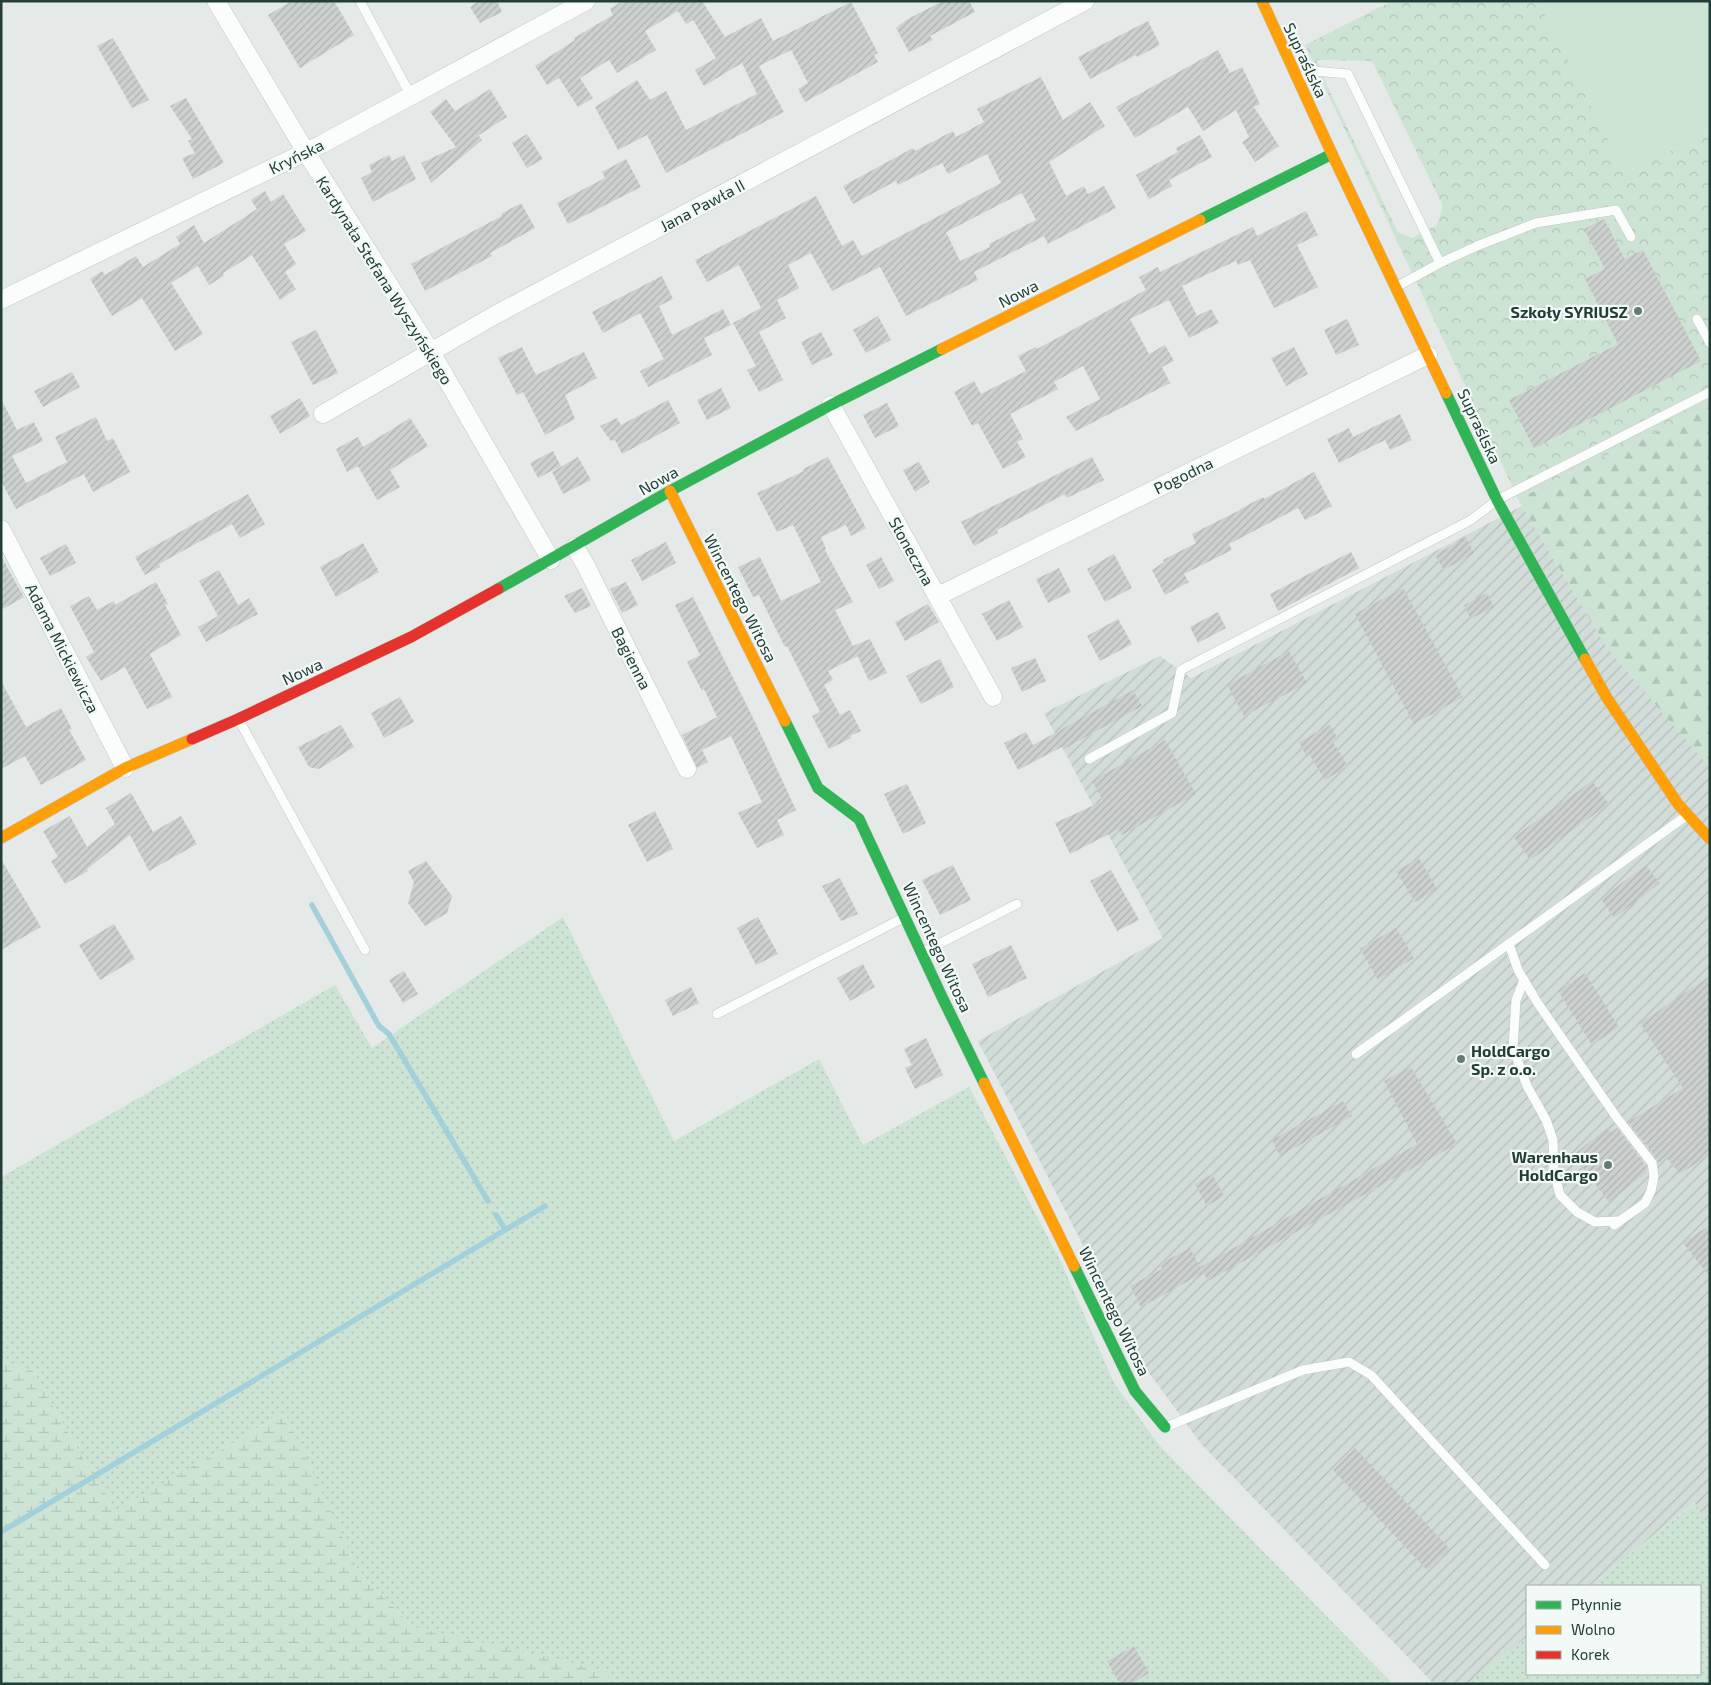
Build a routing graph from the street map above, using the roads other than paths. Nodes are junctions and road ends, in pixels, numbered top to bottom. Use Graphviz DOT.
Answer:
graph roads {
  1 [pos="216,1"];
  2 [pos="360,1"];
  3 [pos="586,1"];
  4 [pos="1085,1"];
  5 [pos="1262,1"];
  6 [pos="1297,79"];
  7 [pos="412,96"];
  8 [pos="306,152"];
  9 [pos="1332,154"];
  10 [pos="1631,236"];
  11 [pos="1440,263"];
  12 [pos="1395,287"];
  13 [pos="1,300"];
  14 [pos="1697,319"];
  15 [pos="1710,343"];
  16 [pos="431,352"];
  17 [pos="1428,355"];
  18 [pos="1710,392"];
  19 [pos="830,405"];
  20 [pos="323,414"];
  21 [pos="670,491"];
  22 [pos="1497,500"];
  23 [pos="1,529"];
  24 [pos="575,546"];
  25 [pos="551,560"];
  26 [pos="938,596"];
  27 [pos="993,697"];
  28 [pos="238,718"];
  29 [pos="1089,759"];
  30 [pos="125,768"];
  31 [pos="688,769"];
  32 [pos="1688,815"];
  33 [pos="1,838"];
  34 [pos="1710,840"];
  35 [pos="1016,904"];
  36 [pos="905,917"];
  37 [pos="1509,944"];
  38 [pos="365,950"];
  39 [pos="922,953"];
  40 [pos="1524,980"];
  41 [pos="717,1014"];
  42 [pos="1356,1054"];
  43 [pos="1165,1427"];
  44 [pos="1545,1566"];
  1 -- 8 [label="street, Kardynała Stefana Wyszyńskiego"];
  2 -- 7 [label="lane"];
  3 -- 7 [label="street, Kryńska"];
  4 -- 16 [label="street, Jana Pawła II"];
  5 -- 6 [label="street, Supraślska"];
  6 -- 9 [label="street, Supraślska"];
  6 -- 11 [label="lane"];
  7 -- 8 [label="street, Kryńska"];
  8 -- 13 [label="street, Kryńska"];
  8 -- 16 [label="street, Kardynała Stefana Wyszyńskiego"];
  9 -- 12 [label="street, Supraślska"];
  9 -- 19 [label="street, Nowa"];
  10 -- 11 [label="lane"];
  11 -- 12 [label="lane"];
  12 -- 17 [label="street, Supraślska"];
  14 -- 15 [label="lane"];
  16 -- 20 [label="street, Jana Pawła II"];
  16 -- 25 [label="street, Kardynała Stefana Wyszyńskiego"];
  17 -- 22 [label="street, Supraślska"];
  17 -- 26 [label="street, Pogodna"];
  18 -- 22 [label="lane"];
  19 -- 21 [label="street, Nowa"];
  19 -- 26 [label="street, Słoneczna"];
  21 -- 24 [label="street, Nowa"];
  21 -- 36 [label="street, Wincentego Witosa"];
  22 -- 29 [label="lane"];
  22 -- 32 [label="street, Supraślska"];
  23 -- 30 [label="street, Adama Mickiewicza"];
  24 -- 25 [label="street, Nowa"];
  24 -- 31 [label="street, Bagienna"];
  25 -- 28 [label="street, Nowa"];
  26 -- 27 [label="street, Słoneczna"];
  28 -- 30 [label="street, Nowa"];
  28 -- 38 [label="lane"];
  30 -- 33 [label="street, Nowa"];
  32 -- 34 [label="street, Supraślska"];
  32 -- 37 [label="lane"];
  35 -- 39 [label="lane"];
  36 -- 39 [label="street, Wincentego Witosa"];
  36 -- 41 [label="lane"];
  37 -- 40 [label="lane"];
  37 -- 42 [label="lane"];
  39 -- 43 [label="street, Wincentego Witosa"];
  40 -- 40 [label="lane"];
  43 -- 44 [label="lane"];
}
